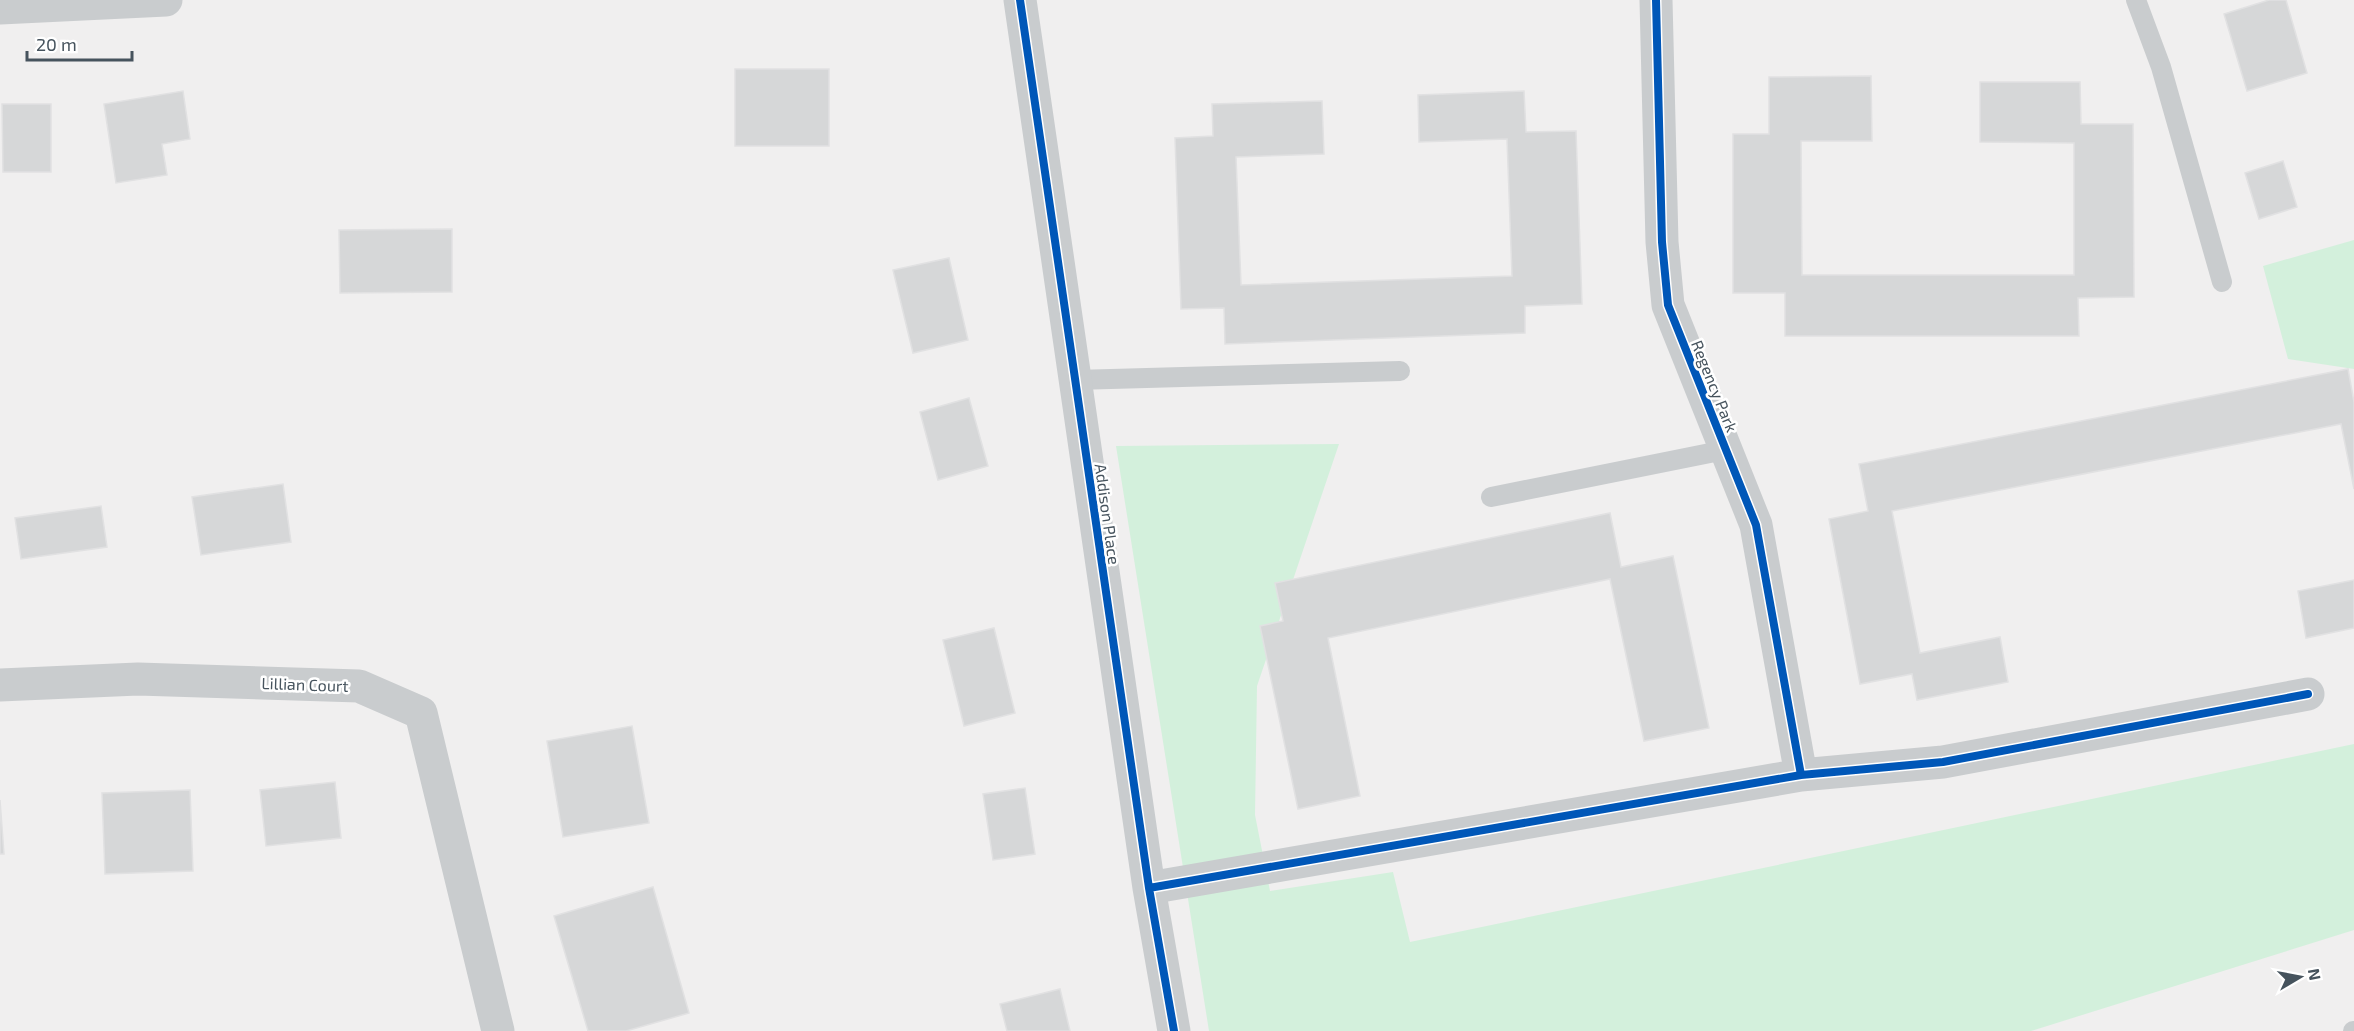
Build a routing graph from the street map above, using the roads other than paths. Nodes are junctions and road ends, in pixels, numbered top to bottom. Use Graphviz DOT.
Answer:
graph roads {
  1 [pos="165,0"];
  2 [pos="1020,0"];
  3 [pos="1656,0"];
  4 [pos="2136,0"];
  5 [pos="0,8"];
  6 [pos="2222,282"];
  7 [pos="1400,371"];
  8 [pos="1075,380"];
  9 [pos="1725,450"];
  10 [pos="1491,497"];
  11 [pos="0,685"];
  12 [pos="2308,694"];
  13 [pos="1801,775"];
  14 [pos="1149,888"];
  15 [pos="498,1031"];
  16 [pos="1174,1031"];
  1 -- 5 [label="street"];
  2 -- 8 [label="street, Addison Place"];
  3 -- 9 [label="street, Regency Park"];
  4 -- 6 [label="lane"];
  7 -- 8 [label="lane"];
  8 -- 14 [label="street, Addison Place"];
  9 -- 10 [label="lane"];
  9 -- 13 [label="street, Regency Park"];
  11 -- 15 [label="street, Lillian Court"];
  12 -- 13 [label="street"];
  13 -- 14 [label="street"];
  14 -- 16 [label="street, Addison Place"];
}
